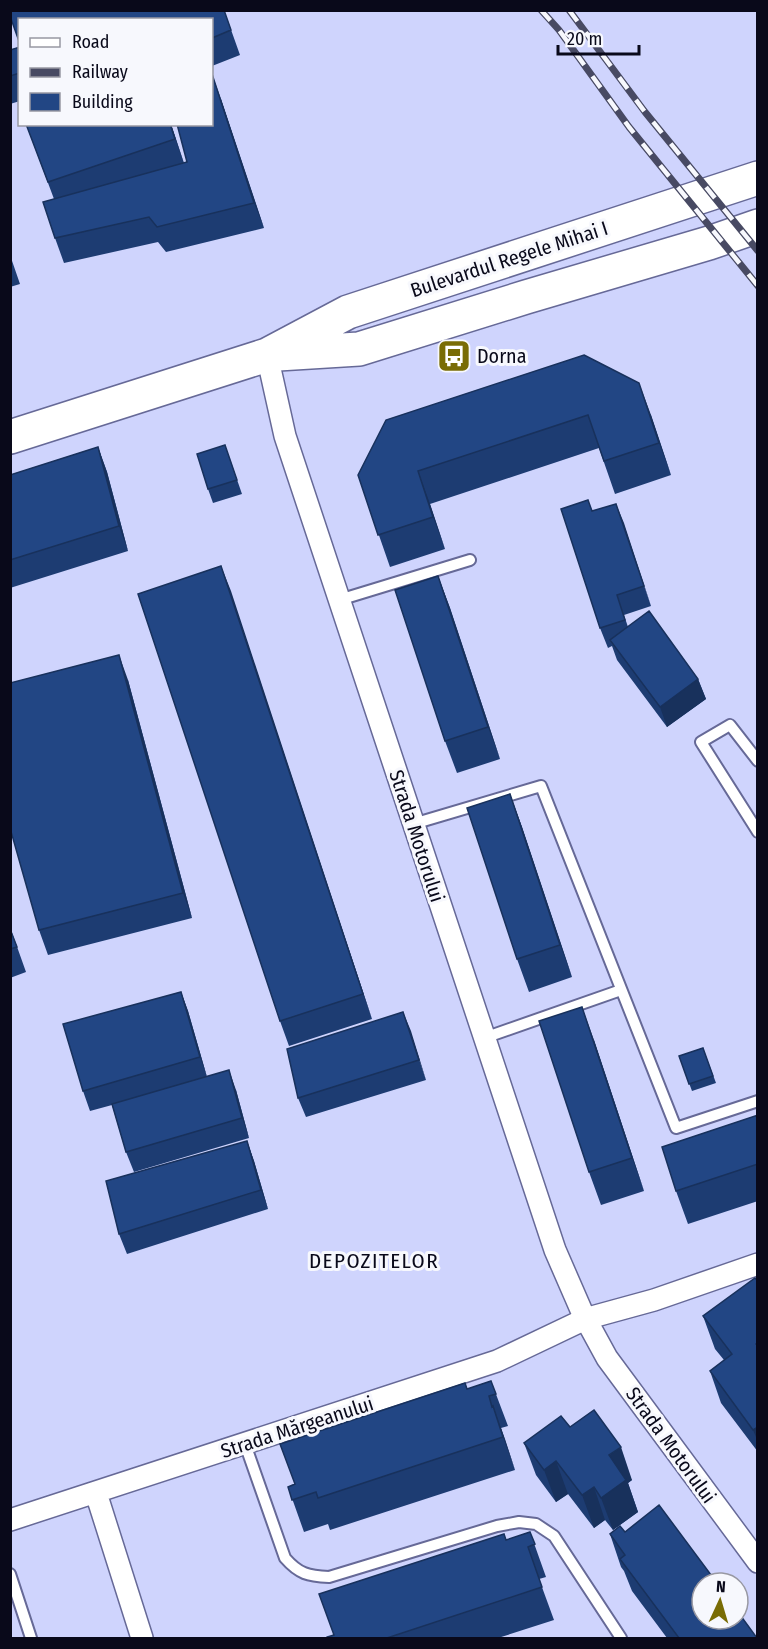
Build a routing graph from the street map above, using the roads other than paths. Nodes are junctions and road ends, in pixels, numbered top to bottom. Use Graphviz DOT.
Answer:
graph roads {
  1 [pos="758,178"];
  2 [pos="758,226"];
  3 [pos="267,355"];
  4 [pos="10,437"];
  5 [pos="470,560"];
  6 [pos="339,600"];
  7 [pos="758,761"];
  8 [pos="413,824"];
  9 [pos="758,832"];
  10 [pos="621,990"];
  11 [pos="484,1038"];
  12 [pos="758,1101"];
  13 [pos="758,1264"];
  14 [pos="585,1319"];
  15 [pos="245,1444"];
  16 [pos="96,1493"];
  17 [pos="10,1520"];
  18 [pos="758,1562"];
  19 [pos="10,1574"];
  20 [pos="31,1638"];
  21 [pos="142,1638"];
  22 [pos="621,1638"];
  1 -- 3 [label="main road, Bulevardul Regele Mihai I"];
  2 -- 3 [label="main road, Bulevardul Regele Mihai I"];
  3 -- 4 [label="main road, Bulevardul Regele Mihai I"];
  3 -- 6 [label="street, Strada Motorului"];
  5 -- 6 [label="lane"];
  6 -- 8 [label="street, Strada Motorului"];
  7 -- 9 [label="lane"];
  8 -- 10 [label="lane"];
  8 -- 11 [label="street, Strada Motorului"];
  10 -- 11 [label="lane"];
  10 -- 12 [label="lane"];
  11 -- 14 [label="street, Strada Motorului"];
  13 -- 14 [label="street, Strada Mărgeanului"];
  14 -- 15 [label="street, Strada Mărgeanului"];
  14 -- 18 [label="street, Strada Motorului"];
  15 -- 16 [label="street, Strada Mărgeanului"];
  15 -- 22 [label="lane"];
  16 -- 17 [label="street, Strada Mărgeanului"];
  16 -- 21 [label="street"];
  19 -- 20 [label="lane"];
}
